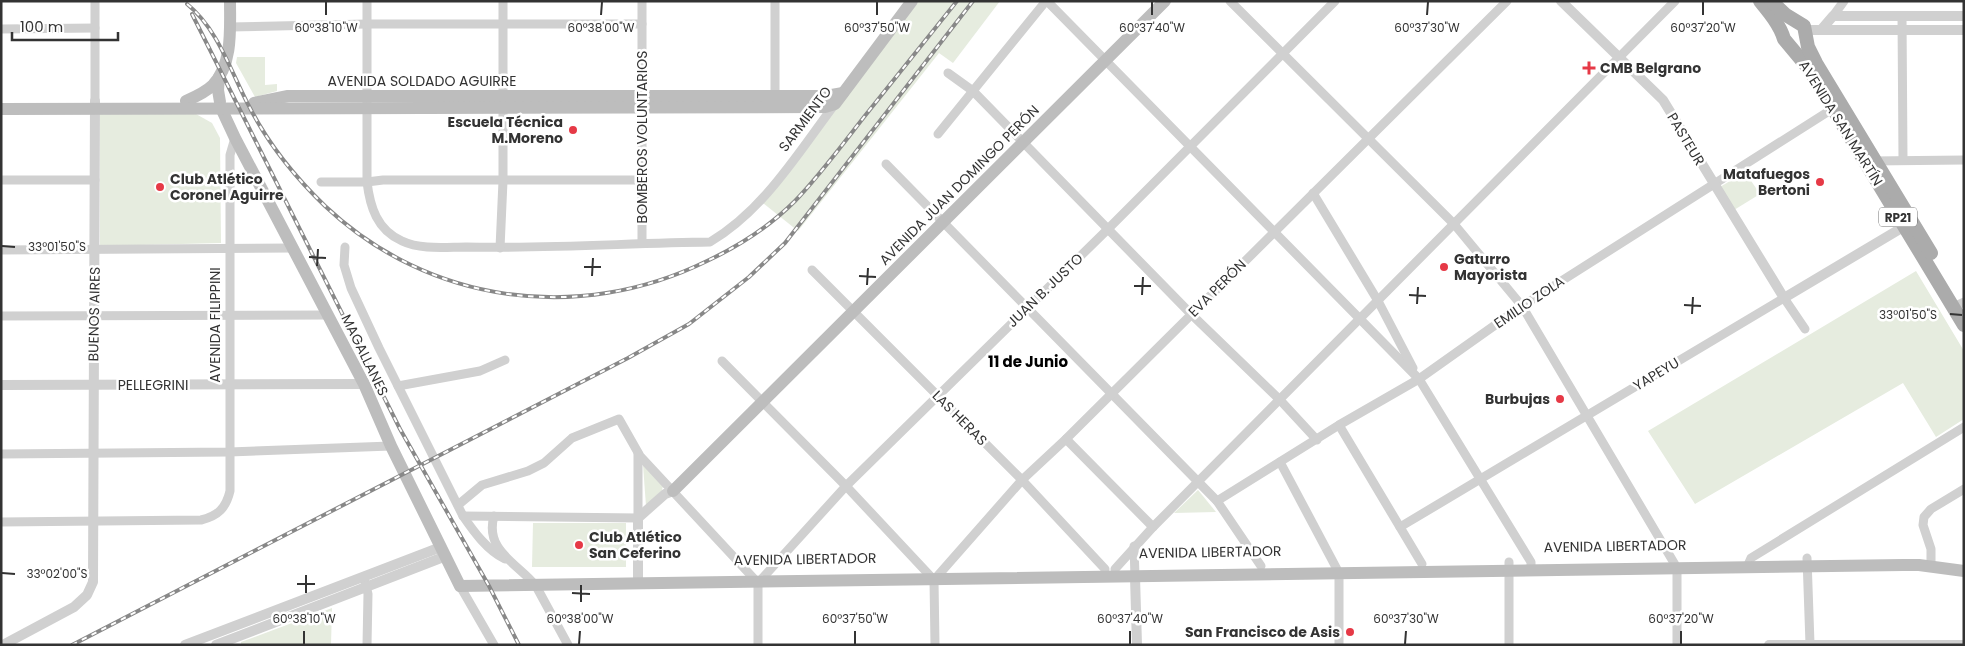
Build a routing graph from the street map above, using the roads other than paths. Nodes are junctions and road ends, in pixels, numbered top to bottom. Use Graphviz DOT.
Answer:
graph roads {
  1 [pos="95,1"];
  2 [pos="230,1"];
  3 [pos="367,1"];
  4 [pos="503,1"];
  5 [pos="642,1"];
  6 [pos="775,1"];
  7 [pos="1046,1"];
  8 [pos="1157,1"];
  9 [pos="1165,1"];
  10 [pos="1230,1"];
  11 [pos="1335,1"];
  12 [pos="1507,1"];
  13 [pos="1561,1"];
  14 [pos="1675,1"];
  15 [pos="1760,1"];
  16 [pos="1771,1"];
  17 [pos="1844,1"];
  18 [pos="911,2"];
  19 [pos="1833,16"];
  20 [pos="1902,16"];
  21 [pos="1964,16"];
  22 [pos="367,24"];
  23 [pos="503,24"];
  24 [pos="642,24"];
  25 [pos="230,27"];
  26 [pos="95,28"];
  27 [pos="1,29"];
  28 [pos="1803,29"];
  29 [pos="1821,30"];
  30 [pos="1902,30"];
  31 [pos="1964,30"];
  32 [pos="1786,38"];
  33 [pos="1283,54"];
  34 [pos="1104,58"];
  35 [pos="1619,58"];
  36 [pos="948,74"];
  37 [pos="219,77"];
  38 [pos="973,91"];
  39 [pos="843,93"];
  40 [pos="186,101"];
  41 [pos="1,102"];
  42 [pos="367,102"];
  43 [pos="504,102"];
  44 [pos="642,102"];
  45 [pos="775,102"];
  46 [pos="836,104"];
  47 [pos="95,105"];
  48 [pos="220,105"];
  49 [pos="1837,106"];
  50 [pos="1,109"];
  51 [pos="938,134"];
  52 [pos="235,138"];
  53 [pos="1368,138"];
  54 [pos="1021,140"];
  55 [pos="1190,146"];
  56 [pos="1903,160"];
  57 [pos="1964,160"];
  58 [pos="1870,162"];
  59 [pos="886,164"];
  60 [pos="1,180"];
  61 [pos="95,180"];
  62 [pos="642,180"];
  63 [pos="503,181"];
  64 [pos="321,182"];
  65 [pos="368,182"];
  66 [pos="1714,183"];
  67 [pos="1313,193"];
  68 [pos="941,220"];
  69 [pos="1454,224"];
  70 [pos="1908,224"];
  71 [pos="1108,229"];
  72 [pos="1274,231"];
  73 [pos="642,243"];
  74 [pos="345,247"];
  75 [pos="294,248"];
  76 [pos="500,248"];
  77 [pos="1,250"];
  78 [pos="95,250"];
  79 [pos="230,250"];
  80 [pos="812,270"];
  81 [pos="1784,298"];
  82 [pos="1378,301"];
  83 [pos="1960,305"];
  84 [pos="1522,306"];
  85 [pos="1027,307"];
  86 [pos="851,309"];
  87 [pos="1191,314"];
  88 [pos="328,315"];
  89 [pos="1,316"];
  90 [pos="94,316"];
  91 [pos="230,316"];
  92 [pos="1360,318"];
  93 [pos="1964,325"];
  94 [pos="1805,328"];
  95 [pos="505,360"];
  96 [pos="722,361"];
  97 [pos="1419,379"];
  98 [pos="229,384"];
  99 [pos="364,384"];
  100 [pos="1,385"];
  101 [pos="93,385"];
  102 [pos="398,386"];
  103 [pos="1112,393"];
  104 [pos="938,396"];
  105 [pos="760,399"];
  106 [pos="1280,400"];
  107 [pos="1586,416"];
  108 [pos="1339,425"];
  109 [pos="1964,428"];
  110 [pos="1066,439"];
  111 [pos="1317,440"];
  112 [pos="391,446"];
  113 [pos="229,452"];
  114 [pos="638,453"];
  115 [pos="1,454"];
  116 [pos="93,454"];
  117 [pos="1280,462"];
  118 [pos="1480,479"];
  119 [pos="1022,480"];
  120 [pos="1199,482"];
  121 [pos="846,486"];
  122 [pos="669,490"];
  123 [pos="1964,490"];
  124 [pos="1217,501"];
  125 [pos="458,505"];
  126 [pos="464,516"];
  127 [pos="494,516"];
  128 [pos="638,518"];
  129 [pos="1,522"];
  130 [pos="92,522"];
  131 [pos="1400,526"];
  132 [pos="1153,527"];
  133 [pos="1134,546"];
  134 [pos="443,552"];
  135 [pos="505,559"];
  136 [pos="1807,562"];
  137 [pos="1749,563"];
  138 [pos="1931,563"];
  139 [pos="1964,563"];
  140 [pos="1422,564"];
  141 [pos="1674,564"];
  142 [pos="1261,566"];
  143 [pos="1531,566"];
  144 [pos="1509,567"];
  145 [pos="1110,569"];
  146 [pos="1337,569"];
  147 [pos="1964,571"];
  148 [pos="1134,573"];
  149 [pos="933,574"];
  150 [pos="758,577"];
  151 [pos="638,580"];
  152 [pos="365,582"];
  153 [pos="532,582"];
  154 [pos="458,583"];
  155 [pos="228,628"];
  156 [pos="231,642"];
  157 [pos="1810,644"];
  158 [pos="3,645"];
  159 [pos="185,645"];
  160 [pos="216,645"];
  161 [pos="367,645"];
  162 [pos="494,645"];
  163 [pos="568,645"];
  164 [pos="758,645"];
  165 [pos="935,645"];
  166 [pos="1137,645"];
  167 [pos="1339,645"];
  168 [pos="1509,645"];
  169 [pos="1678,645"];
  170 [pos="1770,645"];
  171 [pos="1964,645"];
  1 -- 26 [label="street, BUENOS AIRES"];
  2 -- 25 [label="main road"];
  3 -- 22 [label="street"];
  4 -- 23 [label="street"];
  5 -- 24 [label="street, BOMBEROS VOLUNTARIOS"];
  6 -- 45 [label="street"];
  7 -- 34 [label="street"];
  7 -- 38 [label="street"];
  8 -- 34 [label="main road, AVENIDA JUAN DOMINGO PERÓN"];
  9 -- 34 [label="main road, AVENIDA JUAN DOMINGO PERÓN"];
  10 -- 33 [label="street"];
  11 -- 33 [label="street, JUAN B. JUSTO"];
  12 -- 53 [label="street, EVA PERÓN"];
  13 -- 35 [label="street, PASTEUR"];
  14 -- 35 [label="street"];
  15 -- 32 [label="main road, AVENIDA SAN MARTÍN / RP21"];
  16 -- 28 [label="main road"];
  17 -- 19 [label="street"];
  18 -- 39 [label="main road, SARMIENTO"];
  19 -- 20 [label="street"];
  19 -- 29 [label="street"];
  20 -- 21 [label="street"];
  20 -- 30 [label="street"];
  22 -- 23 [label="street"];
  22 -- 25 [label="street"];
  22 -- 42 [label="street"];
  23 -- 24 [label="street"];
  23 -- 43 [label="street"];
  24 -- 44 [label="street, BOMBEROS VOLUNTARIOS"];
  25 -- 37 [label="main road"];
  26 -- 27 [label="street"];
  26 -- 47 [label="street, BUENOS AIRES"];
  28 -- 29 [label="street"];
  28 -- 32 [label="main road"];
  28 -- 32 [label="main road"];
  28 -- 49 [label="main road, AVENIDA SAN MARTÍN / RP21"];
  29 -- 30 [label="street"];
  30 -- 31 [label="street"];
  30 -- 56 [label="street"];
  32 -- 49 [label="main road, AVENIDA SAN MARTÍN / RP21"];
  33 -- 53 [label="street"];
  33 -- 55 [label="street, JUAN B. JUSTO"];
  34 -- 54 [label="main road, AVENIDA JUAN DOMINGO PERÓN"];
  34 -- 55 [label="street"];
  35 -- 66 [label="street, PASTEUR"];
  35 -- 69 [label="street"];
  36 -- 38 [label="street"];
  37 -- 40 [label="main road"];
  37 -- 48 [label="main road, MAGALLANES"];
  38 -- 51 [label="street"];
  38 -- 54 [label="street"];
  39 -- 45 [label="main road, AVENIDA SOLDADO AGUIRRE"];
  39 -- 46 [label="main road, SARMIENTO"];
  40 -- 47 [label="main road, AVENIDA SOLDADO AGUIRRE"];
  40 -- 48 [label="main road, AVENIDA SOLDADO AGUIRRE"];
  41 -- 47 [label="main road, AVENIDA SOLDADO AGUIRRE"];
  42 -- 43 [label="main road, AVENIDA SOLDADO AGUIRRE"];
  42 -- 48 [label="main road, AVENIDA SOLDADO AGUIRRE"];
  42 -- 65 [label="street"];
  43 -- 44 [label="main road, AVENIDA SOLDADO AGUIRRE"];
  43 -- 63 [label="street"];
  44 -- 45 [label="main road, AVENIDA SOLDADO AGUIRRE"];
  44 -- 62 [label="street, BOMBEROS VOLUNTARIOS"];
  45 -- 46 [label="main road, AVENIDA SOLDADO AGUIRRE"];
  46 -- 73 [label="street, SARMIENTO"];
  47 -- 48 [label="main road, AVENIDA SOLDADO AGUIRRE"];
  47 -- 50 [label="main road, AVENIDA SOLDADO AGUIRRE"];
  47 -- 61 [label="street, BUENOS AIRES"];
  48 -- 52 [label="main road, MAGALLANES"];
  49 -- 58 [label="main road, AVENIDA SAN MARTÍN / RP21"];
  49 -- 66 [label="street, EMILIO ZOLA"];
  52 -- 75 [label="main road, MAGALLANES"];
  52 -- 79 [label="street, AVENIDA FILIPPINI"];
  53 -- 67 [label="street, EVA PERÓN"];
  53 -- 69 [label="street"];
  54 -- 68 [label="main road, AVENIDA JUAN DOMINGO PERÓN"];
  54 -- 71 [label="street"];
  55 -- 71 [label="street, JUAN B. JUSTO"];
  55 -- 72 [label="street"];
  56 -- 57 [label="street"];
  56 -- 58 [label="street"];
  58 -- 70 [label="main road, AVENIDA SAN MARTÍN / RP21"];
  59 -- 68 [label="street"];
  60 -- 61 [label="street"];
  61 -- 78 [label="street, BUENOS AIRES"];
  62 -- 63 [label="street"];
  62 -- 73 [label="street, BOMBEROS VOLUNTARIOS"];
  63 -- 65 [label="street"];
  63 -- 76 [label="street"];
  64 -- 65 [label="street"];
  65 -- 76 [label="street"];
  66 -- 81 [label="street, PASTEUR"];
  66 -- 84 [label="street, EMILIO ZOLA"];
  67 -- 72 [label="street, EVA PERÓN"];
  67 -- 82 [label="street"];
  68 -- 85 [label="street"];
  68 -- 86 [label="main road, AVENIDA JUAN DOMINGO PERÓN"];
  69 -- 82 [label="street"];
  69 -- 84 [label="street"];
  70 -- 81 [label="street, YAPEYU"];
  70 -- 83 [label="main road, AVENIDA SAN MARTÍN / RP21"];
  71 -- 85 [label="street, JUAN B. JUSTO"];
  71 -- 87 [label="street"];
  72 -- 87 [label="street, EVA PERÓN"];
  72 -- 92 [label="street"];
  73 -- 76 [label="street"];
  74 -- 102 [label="street"];
  75 -- 79 [label="street"];
  75 -- 88 [label="main road, MAGALLANES"];
  77 -- 78 [label="street"];
  78 -- 79 [label="street"];
  78 -- 90 [label="street, BUENOS AIRES"];
  79 -- 91 [label="street, AVENIDA FILIPPINI"];
  80 -- 86 [label="street, LAS HERAS"];
  81 -- 94 [label="street"];
  81 -- 107 [label="street, YAPEYU"];
  82 -- 92 [label="street"];
  82 -- 97 [label="street"];
  83 -- 93 [label="main road, AVENIDA SAN MARTÍN / RP21"];
  84 -- 97 [label="street, EMILIO ZOLA"];
  84 -- 107 [label="street"];
  85 -- 103 [label="street"];
  85 -- 104 [label="street, JUAN B. JUSTO"];
  86 -- 104 [label="street, LAS HERAS"];
  86 -- 105 [label="main road, AVENIDA JUAN DOMINGO PERÓN"];
  87 -- 103 [label="street, EVA PERÓN"];
  87 -- 106 [label="street"];
  88 -- 91 [label="street"];
  88 -- 99 [label="main road, MAGALLANES"];
  89 -- 90 [label="street"];
  90 -- 91 [label="street"];
  90 -- 101 [label="street, BUENOS AIRES"];
  91 -- 98 [label="street, AVENIDA FILIPPINI"];
  92 -- 97 [label="street"];
  92 -- 106 [label="street"];
  95 -- 102 [label="street"];
  96 -- 105 [label="street"];
  97 -- 108 [label="street, EMILIO ZOLA"];
  97 -- 118 [label="street"];
  98 -- 99 [label="street, PELLEGRINI"];
  98 -- 101 [label="street, PELLEGRINI"];
  98 -- 113 [label="street, AVENIDA FILIPPINI"];
  99 -- 112 [label="main road, MAGALLANES"];
  100 -- 101 [label="street, PELLEGRINI"];
  101 -- 116 [label="street, BUENOS AIRES"];
  102 -- 125 [label="street"];
  103 -- 110 [label="street, EVA PERÓN"];
  103 -- 120 [label="street"];
  104 -- 119 [label="street, LAS HERAS"];
  104 -- 121 [label="street, JUAN B. JUSTO"];
  105 -- 121 [label="street"];
  105 -- 122 [label="main road, AVENIDA JUAN DOMINGO PERÓN"];
  106 -- 111 [label="street"];
  106 -- 120 [label="street"];
  107 -- 118 [label="street, YAPEYU"];
  107 -- 141 [label="street"];
  108 -- 111 [label="street, EMILIO ZOLA"];
  108 -- 131 [label="street"];
  109 -- 137 [label="street"];
  110 -- 119 [label="street, EVA PERÓN"];
  110 -- 132 [label="street"];
  111 -- 117 [label="street, EMILIO ZOLA"];
  112 -- 113 [label="street"];
  112 -- 134 [label="main road, MAGALLANES"];
  113 -- 116 [label="street"];
  113 -- 130 [label="street, AVENIDA FILIPPINI"];
  114 -- 122 [label="street"];
  114 -- 125 [label="street"];
  114 -- 128 [label="street"];
  115 -- 116 [label="street"];
  116 -- 130 [label="street, BUENOS AIRES"];
  117 -- 124 [label="street, EMILIO ZOLA"];
  117 -- 146 [label="street"];
  118 -- 131 [label="street, YAPEYU"];
  118 -- 143 [label="street"];
  119 -- 145 [label="street, LAS HERAS"];
  119 -- 149 [label="street, EVA PERÓN"];
  120 -- 124 [label="street"];
  120 -- 132 [label="street"];
  121 -- 149 [label="street"];
  121 -- 150 [label="street, JUAN B. JUSTO"];
  122 -- 128 [label="street, AVENIDA JUAN DOMINGO PERÓN"];
  122 -- 150 [label="street"];
  123 -- 138 [label="street"];
  124 -- 142 [label="street"];
  125 -- 126 [label="street"];
  126 -- 127 [label="street"];
  126 -- 135 [label="street"];
  127 -- 128 [label="street"];
  127 -- 135 [label="street"];
  128 -- 151 [label="street"];
  129 -- 130 [label="street"];
  130 -- 158 [label="street, BUENOS AIRES"];
  131 -- 140 [label="street"];
  132 -- 133 [label="street"];
  133 -- 145 [label="street"];
  133 -- 148 [label="street"];
  134 -- 152 [label="street"];
  134 -- 154 [label="main road, MAGALLANES"];
  135 -- 153 [label="street"];
  136 -- 137 [label="main road, AVENIDA LIBERTADOR"];
  136 -- 138 [label="main road, AVENIDA LIBERTADOR"];
  136 -- 157 [label="street"];
  137 -- 141 [label="main road, AVENIDA LIBERTADOR"];
  138 -- 139 [label="main road, AVENIDA LIBERTADOR"];
  138 -- 147 [label="main road, AVENIDA LIBERTADOR"];
  140 -- 144 [label="main road, AVENIDA LIBERTADOR"];
  140 -- 146 [label="main road, AVENIDA LIBERTADOR"];
  141 -- 143 [label="main road, AVENIDA LIBERTADOR"];
  141 -- 169 [label="street"];
  142 -- 146 [label="main road, AVENIDA LIBERTADOR"];
  142 -- 148 [label="main road, AVENIDA LIBERTADOR"];
  143 -- 144 [label="main road, AVENIDA LIBERTADOR"];
  144 -- 146 [label="main road, AVENIDA LIBERTADOR"];
  144 -- 168 [label="street"];
  145 -- 148 [label="main road, AVENIDA LIBERTADOR"];
  145 -- 149 [label="main road, AVENIDA LIBERTADOR"];
  146 -- 148 [label="main road, AVENIDA LIBERTADOR"];
  146 -- 167 [label="street"];
  148 -- 149 [label="main road, AVENIDA LIBERTADOR"];
  148 -- 166 [label="street"];
  149 -- 150 [label="main road, AVENIDA LIBERTADOR"];
  149 -- 165 [label="street"];
  150 -- 151 [label="main road, AVENIDA LIBERTADOR"];
  150 -- 164 [label="street"];
  151 -- 153 [label="main road, AVENIDA LIBERTADOR"];
  152 -- 155 [label="street"];
  152 -- 156 [label="street"];
  152 -- 161 [label="street"];
  153 -- 154 [label="main road, AVENIDA LIBERTADOR"];
  153 -- 163 [label="street"];
  154 -- 162 [label="street, MAGALLANES"];
  155 -- 156 [label="street"];
  155 -- 159 [label="street"];
  156 -- 160 [label="street"];
  157 -- 170 [label="street"];
  157 -- 171 [label="street"];
}
